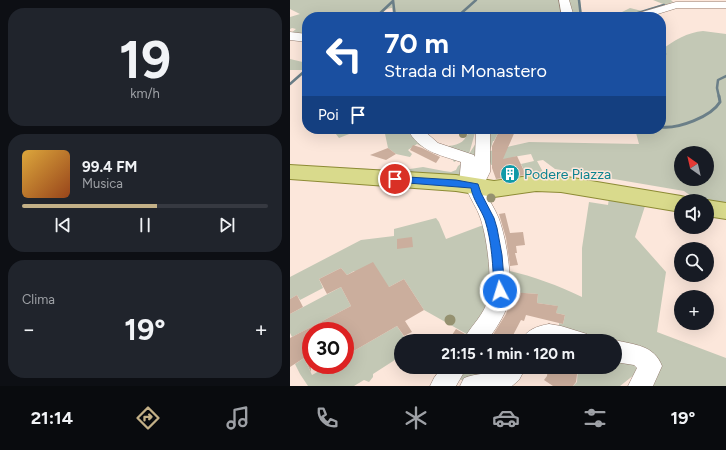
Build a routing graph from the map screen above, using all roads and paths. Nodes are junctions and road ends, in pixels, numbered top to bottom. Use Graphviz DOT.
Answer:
graph roads {
  1 [pos="564,0"];
  2 [pos="726,5"];
  3 [pos="567,12"];
  4 [pos="653,12"];
  5 [pos="290,36"];
  6 [pos="302,37"];
  7 [pos="418,134"];
  8 [pos="482,134"];
  9 [pos="290,172"];
  10 [pos="471,185"];
  11 [pos="674,203"];
  12 [pos="714,209"];
  13 [pos="726,211"];
  14 [pos="479,334"];
  15 [pos="622,352"];
  16 [pos="509,374"];
  17 [pos="472,386"];
  18 [pos="640,386"];
  1 -- 3 [label="street"];
  2 -- 4 [label="street"];
  5 -- 6 [label="street"];
  7 -- 10 [label="street"];
  8 -- 10 [label="street"];
  9 -- 10 [label="main road"];
  10 -- 11 [label="main road"];
  10 -- 14 [label="street"];
  12 -- 13 [label="main road"];
  15 -- 18 [label="street"];
  16 -- 17 [label="street"];
}
